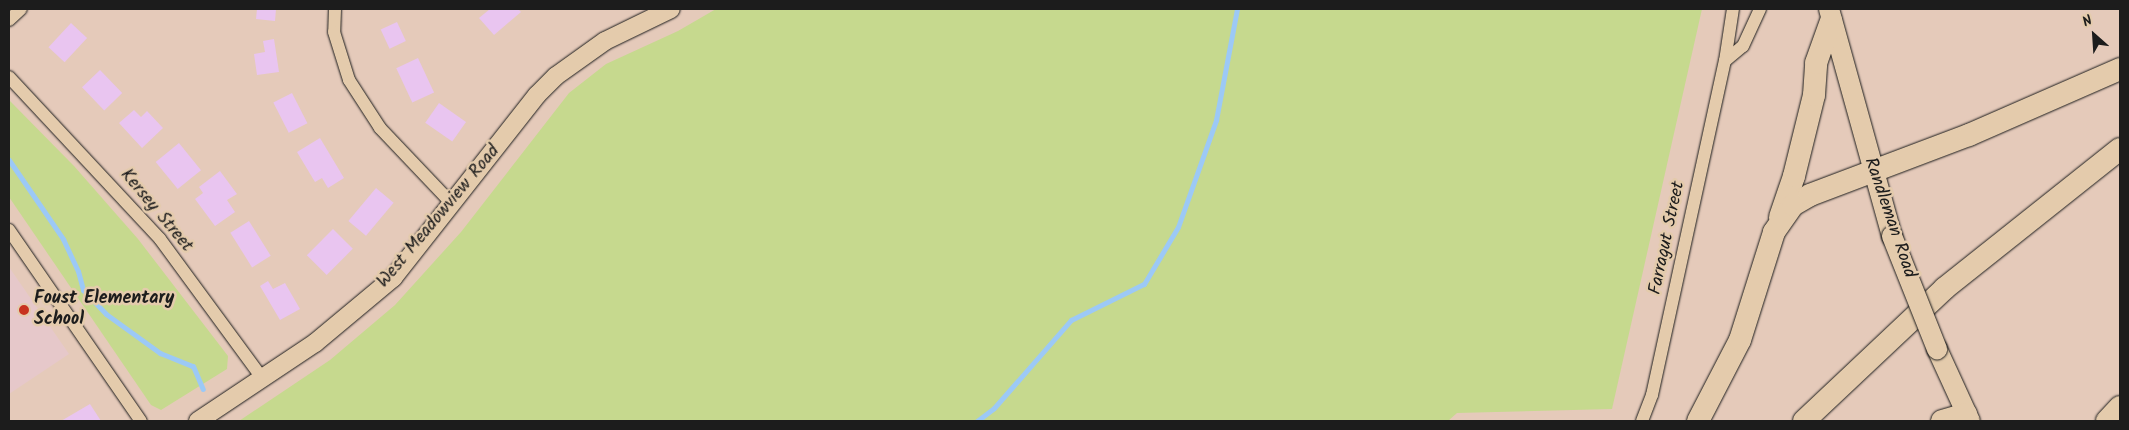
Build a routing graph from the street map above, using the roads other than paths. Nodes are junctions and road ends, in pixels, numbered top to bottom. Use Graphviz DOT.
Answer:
graph roads {
  1 [pos="21,9"];
  2 [pos="335,9"];
  3 [pos="671,9"];
  4 [pos="1734,9"];
  5 [pos="1760,9"];
  6 [pos="1830,15"];
  7 [pos="9,20"];
  8 [pos="1725,61"];
  9 [pos="2120,70"];
  10 [pos="9,77"];
  11 [pos="2120,149"];
  12 [pos="1872,170"];
  13 [pos="453,205"];
  14 [pos="9,230"];
  15 [pos="1774,232"];
  16 [pos="262,378"];
  17 [pos="2120,407"];
  18 [pos="1966,419"];
  19 [pos="141,421"];
  20 [pos="198,421"];
  21 [pos="1642,421"];
  22 [pos="1698,421"];
  23 [pos="1804,421"];
  24 [pos="1942,421"];
  25 [pos="2106,421"];
  1 -- 7 [label="street"];
  2 -- 13 [label="street"];
  3 -- 13 [label="street, West Meadowview Road"];
  4 -- 8 [label="street, Farragut Street"];
  5 -- 8 [label="street"];
  6 -- 12 [label="main road, Randleman Road"];
  6 -- 15 [label="highway"];
  8 -- 21 [label="street, Farragut Street"];
  9 -- 12 [label="highway"];
  10 -- 16 [label="street, Kersey Street"];
  11 -- 23 [label="highway"];
  12 -- 15 [label="highway"];
  12 -- 18 [label="main road, Randleman Road, bridge"];
  13 -- 16 [label="street, West Meadowview Road"];
  14 -- 19 [label="street"];
  15 -- 22 [label="highway"];
  16 -- 20 [label="street, West Meadowview Road"];
  17 -- 25 [label="highway"];
  18 -- 24 [label="highway"];
}
